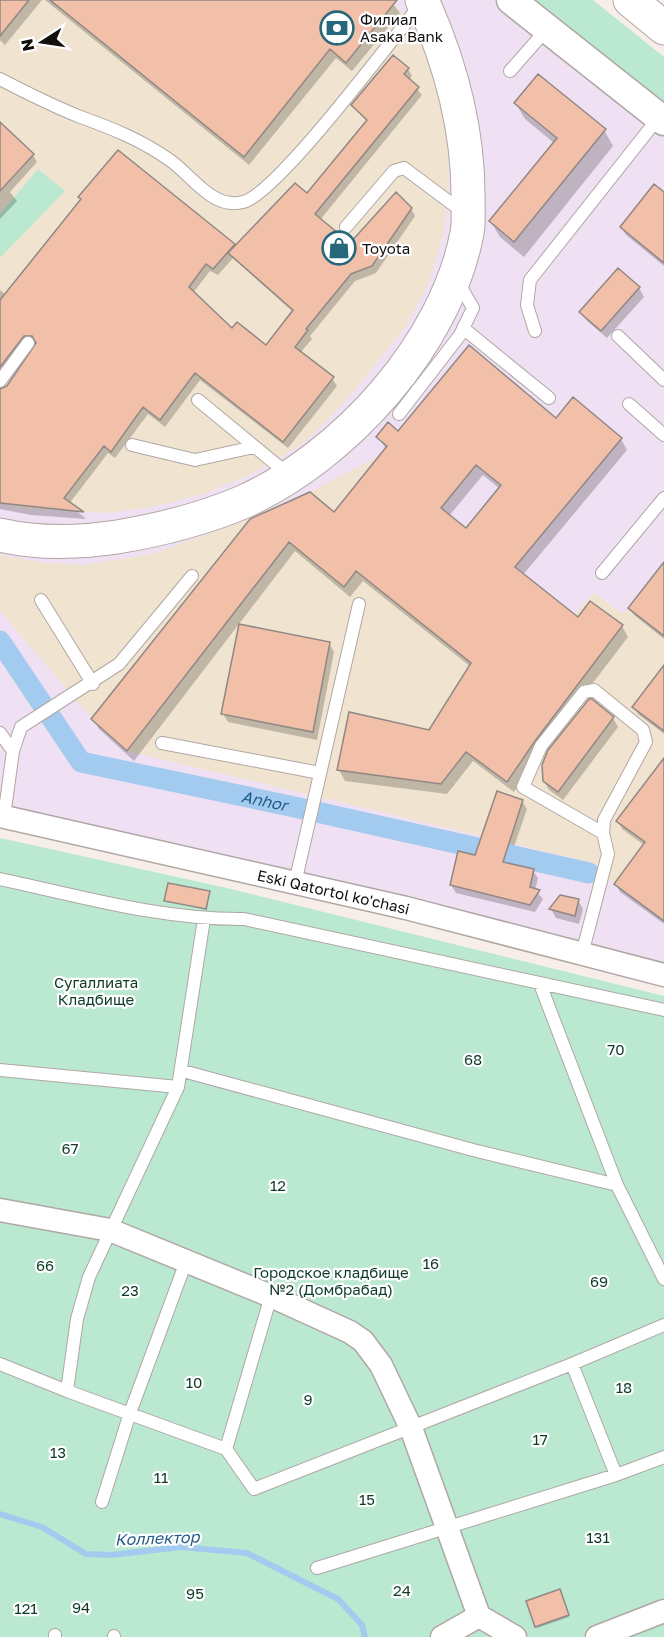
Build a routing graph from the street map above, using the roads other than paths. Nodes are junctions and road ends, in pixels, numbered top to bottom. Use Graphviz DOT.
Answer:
graph roads {
  1 [pos="511,0"];
  2 [pos="630,0"];
  3 [pos="423,1"];
  4 [pos="664,28"];
  5 [pos="547,29"];
  6 [pos="510,71"];
  7 [pos="0,79"];
  8 [pos="662,119"];
  9 [pos="467,216"];
  10 [pos="346,227"];
  11 [pos="456,278"];
  12 [pos="463,328"];
  13 [pos="535,331"];
  14 [pos="618,336"];
  15 [pos="28,343"];
  16 [pos="664,380"];
  17 [pos="0,381"];
  18 [pos="549,398"];
  19 [pos="198,400"];
  20 [pos="629,404"];
  21 [pos="399,414"];
  22 [pos="664,435"];
  23 [pos="132,445"];
  24 [pos="254,447"];
  25 [pos="290,476"];
  26 [pos="664,498"];
  27 [pos="0,536"];
  28 [pos="602,573"];
  29 [pos="192,576"];
  30 [pos="41,600"];
  31 [pos="359,604"];
  32 [pos="93,684"];
  33 [pos="0,733"];
  34 [pos="162,743"];
  35 [pos="12,751"];
  36 [pos="320,773"];
  37 [pos="2,816"];
  38 [pos="603,833"];
  39 [pos="0,879"];
  40 [pos="295,883"];
  41 [pos="204,919"];
  42 [pos="582,954"];
  43 [pos="664,975"];
  44 [pos="540,984"];
  45 [pos="664,1010"];
  46 [pos="0,1070"];
  47 [pos="183,1071"];
  48 [pos="178,1087"];
  49 [pos="617,1185"];
  50 [pos="0,1210"];
  51 [pos="110,1230"];
  52 [pos="187,1259"];
  53 [pos="664,1279"];
  54 [pos="271,1296"];
  55 [pos="664,1325"];
  56 [pos="0,1364"];
  57 [pos="572,1364"];
  58 [pos="67,1391"];
  59 [pos="130,1413"];
  60 [pos="411,1428"];
  61 [pos="226,1449"];
  62 [pos="664,1456"];
  63 [pos="616,1475"];
  64 [pos="102,1502"];
  65 [pos="448,1528"];
  66 [pos="317,1568"];
  67 [pos="664,1611"];
  68 [pos="479,1616"];
  69 [pos="442,1637"];
  70 [pos="515,1637"];
  71 [pos="597,1637"];
  1 -- 5 [label="street"];
  2 -- 4 [label="main road"];
  3 -- 7 [label="lane"];
  3 -- 9 [label="main road"];
  5 -- 6 [label="lane"];
  5 -- 8 [label="street"];
  8 -- 13 [label="lane"];
  9 -- 10 [label="lane"];
  9 -- 11 [label="main road"];
  11 -- 12 [label="lane"];
  11 -- 25 [label="main road"];
  12 -- 18 [label="lane"];
  12 -- 21 [label="lane"];
  14 -- 16 [label="lane"];
  15 -- 17 [label="lane"];
  19 -- 24 [label="lane"];
  20 -- 22 [label="lane"];
  23 -- 24 [label="lane"];
  24 -- 25 [label="lane"];
  25 -- 27 [label="main road"];
  26 -- 28 [label="lane"];
  29 -- 32 [label="lane"];
  30 -- 32 [label="lane"];
  31 -- 36 [label="lane"];
  32 -- 35 [label="lane"];
  33 -- 35 [label="lane"];
  34 -- 36 [label="lane"];
  35 -- 37 [label="lane"];
  36 -- 40 [label="lane"];
  37 -- 40 [label="street, Eski Qatortol ko'chasi"];
  38 -- 38 [label="lane"];
  38 -- 42 [label="lane"];
  39 -- 41 [label="lane"];
  40 -- 42 [label="street, Eski Qatortol ko'chasi"];
  41 -- 44 [label="lane"];
  41 -- 47 [label="lane"];
  42 -- 43 [label="street, Eski Qatortol ko'chasi"];
  44 -- 45 [label="lane"];
  44 -- 49 [label="lane"];
  46 -- 48 [label="lane"];
  47 -- 48 [label="lane"];
  47 -- 49 [label="lane"];
  48 -- 51 [label="lane"];
  49 -- 53 [label="lane"];
  50 -- 51 [label="street"];
  51 -- 52 [label="street"];
  51 -- 58 [label="lane"];
  52 -- 54 [label="street"];
  52 -- 59 [label="lane"];
  54 -- 60 [label="street"];
  54 -- 61 [label="lane"];
  55 -- 57 [label="lane"];
  56 -- 58 [label="lane"];
  57 -- 60 [label="lane"];
  57 -- 63 [label="lane"];
  58 -- 59 [label="lane"];
  59 -- 61 [label="lane"];
  59 -- 64 [label="lane"];
  60 -- 61 [label="lane"];
  60 -- 65 [label="street"];
  62 -- 63 [label="lane"];
  63 -- 65 [label="lane"];
  65 -- 66 [label="lane"];
  65 -- 68 [label="street"];
  67 -- 71 [label="street"];
  68 -- 69 [label="street"];
  68 -- 70 [label="street"];
}
